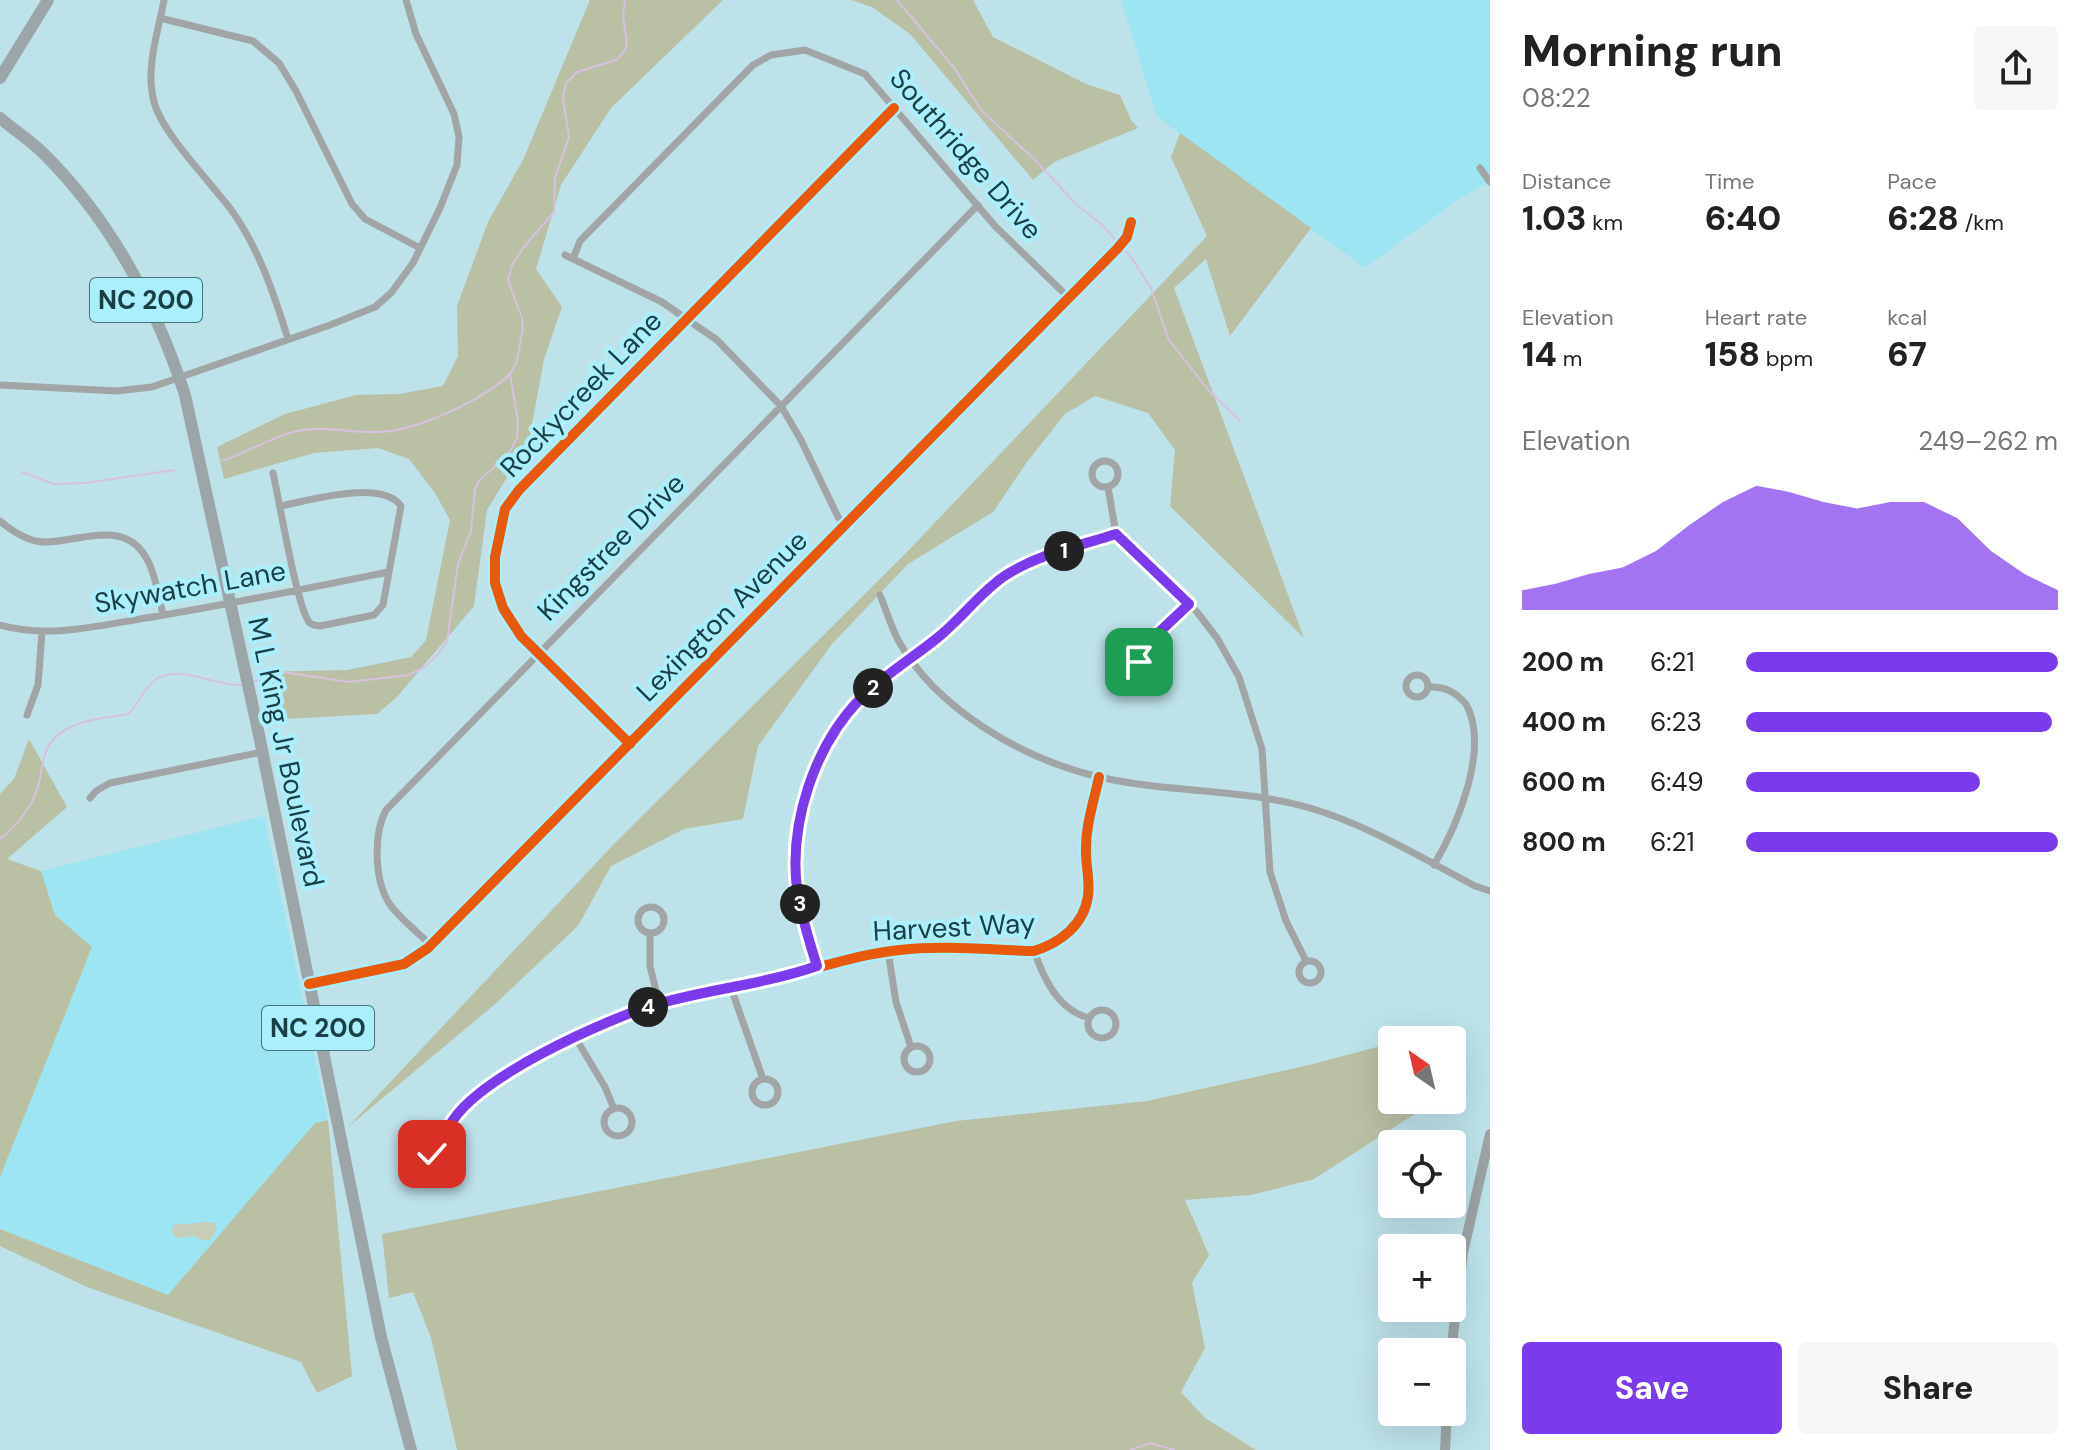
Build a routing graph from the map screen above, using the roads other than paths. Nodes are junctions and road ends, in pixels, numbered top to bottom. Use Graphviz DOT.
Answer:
graph roads {
  1 [pos="48,0"];
  2 [pos="164,0"];
  3 [pos="406,0"];
  4 [pos="160,18"];
  5 [pos="0,78"];
  6 [pos="894,108"];
  7 [pos="0,118"];
  8 [pos="1480,168"];
  9 [pos="1490,182"];
  10 [pos="978,205"];
  11 [pos="1131,222"];
  12 [pos="420,248"];
  13 [pos="1069,298"];
  14 [pos="687,319"];
  15 [pos="288,339"];
  16 [pos="179,376"];
  17 [pos="0,385"];
  18 [pos="781,406"];
  19 [pos="273,473"];
  20 [pos="1108,487"];
  21 [pos="281,506"];
  22 [pos="0,521"];
  23 [pos="845,525"];
  24 [pos="1116,534"];
  25 [pos="388,572"];
  26 [pos="299,590"];
  27 [pos="880,595"];
  28 [pos="231,604"];
  29 [pos="1189,604"];
  30 [pos="163,615"];
  31 [pos="0,625"];
  32 [pos="42,632"];
  33 [pos="538,653"];
  34 [pos="1136,654"];
  35 [pos="912,658"];
  36 [pos="1428,687"];
  37 [pos="27,715"];
  38 [pos="630,744"];
  39 [pos="262,752"];
  40 [pos="1099,777"];
  41 [pos="1266,797"];
  42 [pos="90,798"];
  43 [pos="1434,865"];
  44 [pos="1490,891"];
  45 [pos="650,933"];
  46 [pos="431,945"];
  47 [pos="888,951"];
  48 [pos="1034,951"];
  49 [pos="1306,961"];
  50 [pos="817,966"];
  51 [pos="309,984"];
  52 [pos="731,988"];
  53 [pos="659,1003"];
  54 [pos="1089,1018"];
  55 [pos="575,1037"];
  56 [pos="911,1047"];
  57 [pos="763,1079"];
  58 [pos="614,1109"];
  59 [pos="1490,1134"];
  60 [pos="446,1145"];
  61 [pos="1453,1338"];
  62 [pos="1446,1426"];
  63 [pos="411,1450"];
  64 [pos="1445,1450"];
  1 -- 5 [label="main road"];
  2 -- 4 [label="street"];
  3 -- 12 [label="street"];
  4 -- 12 [label="street"];
  4 -- 15 [label="street"];
  6 -- 10 [label="street, Southridge Drive"];
  6 -- 14 [label="street, Rockycreek Lane"];
  6 -- 14 [label="street, Southridge Drive"];
  7 -- 16 [label="main road, M L King Jr Boulevard / NC 200"];
  8 -- 9 [label="street"];
  10 -- 13 [label="street, Southridge Drive"];
  10 -- 18 [label="street, Kingstree Drive"];
  11 -- 13 [label="street, Lexington Avenue"];
  12 -- 15 [label="street"];
  13 -- 23 [label="street, Lexington Avenue"];
  14 -- 18 [label="street"];
  14 -- 33 [label="street, Rockycreek Lane"];
  15 -- 16 [label="street"];
  16 -- 17 [label="street"];
  16 -- 28 [label="main road, M L King Jr Boulevard / NC 200"];
  18 -- 23 [label="street"];
  18 -- 33 [label="street, Kingstree Drive"];
  19 -- 21 [label="street"];
  20 -- 24 [label="street"];
  21 -- 25 [label="street"];
  21 -- 26 [label="street"];
  22 -- 30 [label="street"];
  23 -- 38 [label="street, Lexington Avenue"];
  24 -- 29 [label="street"];
  24 -- 35 [label="street"];
  25 -- 26 [label="street, Skywatch Lane"];
  25 -- 26 [label="street"];
  26 -- 28 [label="street, Skywatch Lane"];
  27 -- 35 [label="street"];
  28 -- 30 [label="street, Skywatch Lane"];
  28 -- 39 [label="main road, M L King Jr Boulevard / NC 200"];
  29 -- 34 [label="street"];
  29 -- 41 [label="street"];
  30 -- 32 [label="street, Skywatch Lane"];
  31 -- 32 [label="street, Skywatch Lane"];
  32 -- 37 [label="street"];
  33 -- 38 [label="street, Rockycreek Lane"];
  33 -- 46 [label="street, Kingstree Drive"];
  35 -- 40 [label="street"];
  35 -- 50 [label="street"];
  36 -- 43 [label="street"];
  38 -- 46 [label="street, Lexington Avenue"];
  39 -- 42 [label="street"];
  39 -- 51 [label="main road, M L King Jr Boulevard / NC 200"];
  40 -- 41 [label="street"];
  40 -- 48 [label="street, Harvest Way"];
  41 -- 43 [label="street"];
  41 -- 49 [label="street"];
  43 -- 44 [label="street"];
  45 -- 53 [label="street"];
  46 -- 51 [label="street, Lexington Avenue"];
  47 -- 48 [label="street, Harvest Way"];
  47 -- 50 [label="street, Harvest Way"];
  47 -- 56 [label="street"];
  48 -- 54 [label="street"];
  50 -- 52 [label="street, Harvest Way"];
  51 -- 63 [label="main road, M L King Jr Boulevard / NC 200"];
  52 -- 53 [label="street, Harvest Way"];
  52 -- 57 [label="street"];
  53 -- 55 [label="street, Harvest Way"];
  55 -- 58 [label="street"];
  55 -- 60 [label="street, Harvest Way"];
  59 -- 61 [label="main road"];
  62 -- 64 [label="main road"];
}
